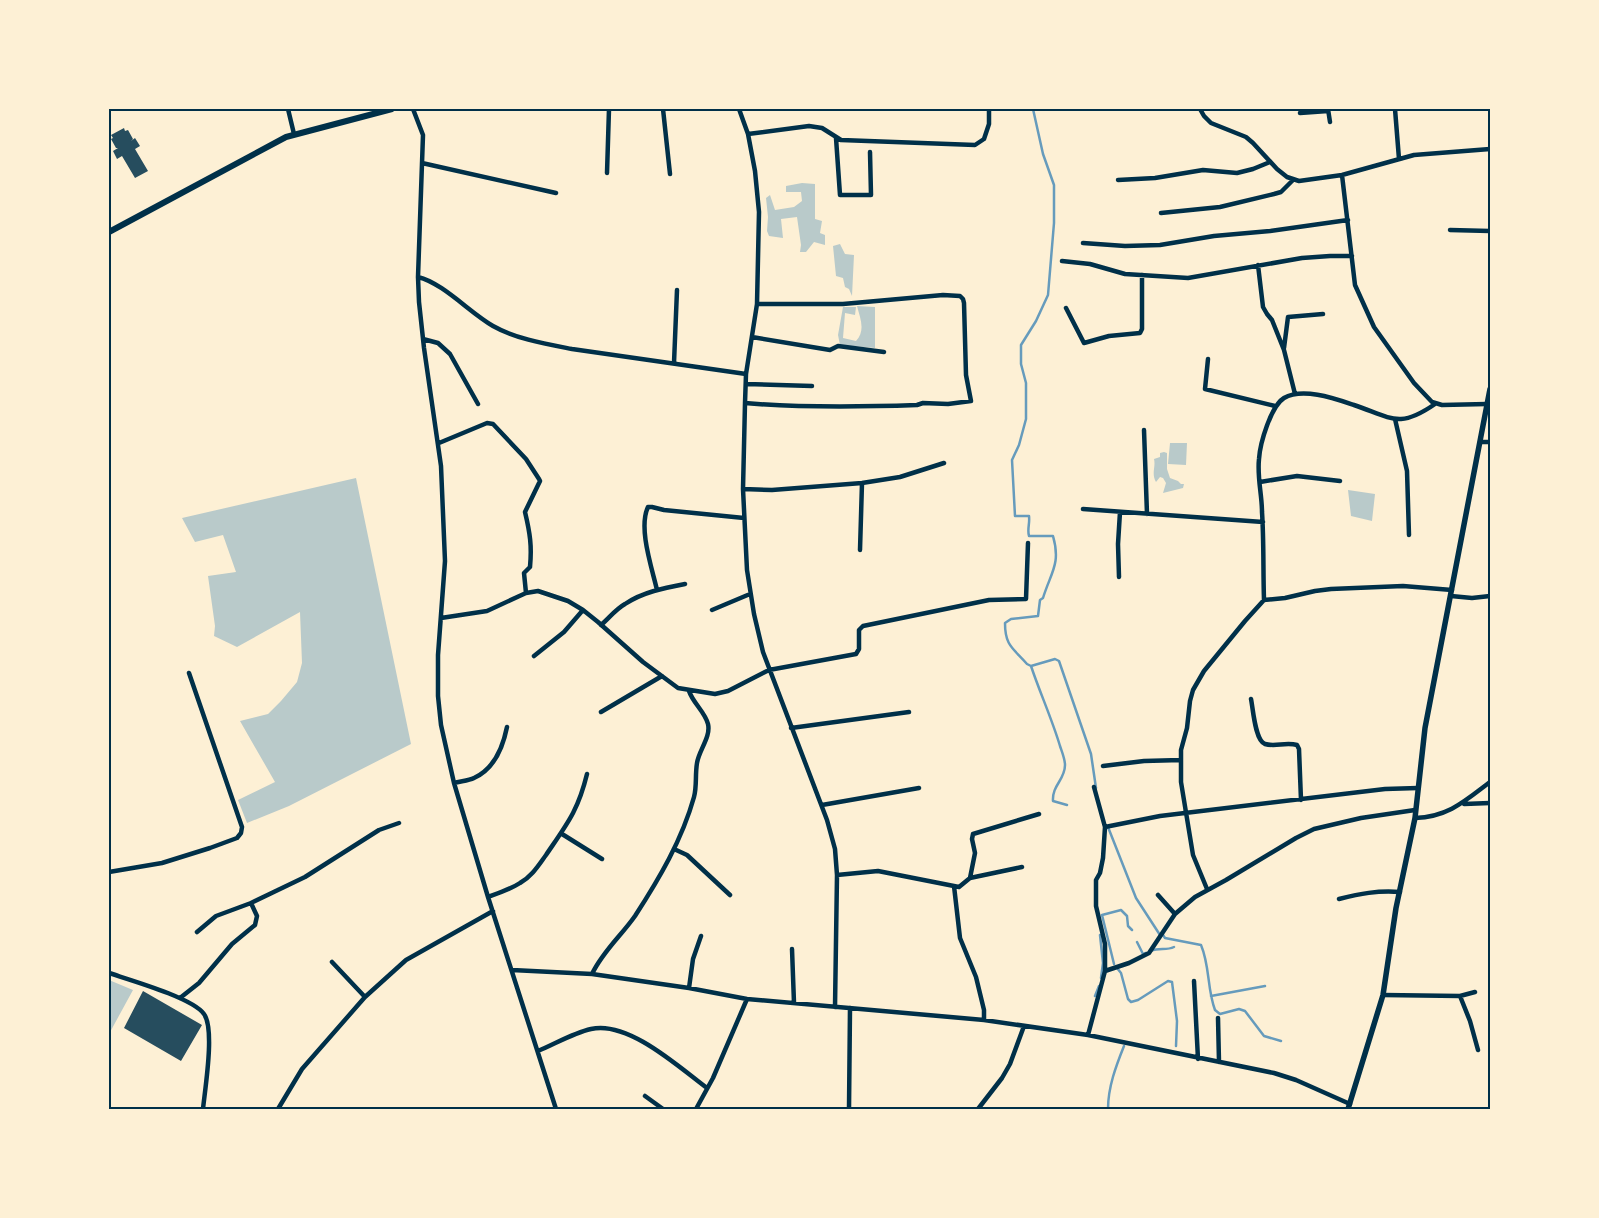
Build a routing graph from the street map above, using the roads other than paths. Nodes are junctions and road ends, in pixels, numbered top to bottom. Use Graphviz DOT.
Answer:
graph roads {
  1 [pos="288,109"];
  2 [pos="392,109"];
  3 [pos="413,109"];
  4 [pos="609,109"];
  5 [pos="663,109"];
  6 [pos="739,109"];
  7 [pos="989,109"];
  8 [pos="1200,109"];
  9 [pos="1395,109"];
  10 [pos="1328,110"];
  11 [pos="1300,113"];
  12 [pos="1330,122"];
  13 [pos="294,134"];
  14 [pos="748,134"];
  15 [pos="836,138"];
  16 [pos="1490,149"];
  17 [pos="870,152"];
  18 [pos="1400,159"];
  19 [pos="1270,162"];
  20 [pos="422,163"];
  21 [pos="607,173"];
  22 [pos="670,174"];
  23 [pos="1342,175"];
  24 [pos="1118,180"];
  25 [pos="1294,180"];
  26 [pos="556,193"];
  27 [pos="1161,213"];
  28 [pos="1348,220"];
  29 [pos="1450,230"];
  30 [pos="1490,230"];
  31 [pos="109,232"];
  32 [pos="1083,243"];
  33 [pos="1352,256"];
  34 [pos="1062,261"];
  35 [pos="1258,265"];
  36 [pos="1142,275"];
  37 [pos="418,277"];
  38 [pos="677,290"];
  39 [pos="757,304"];
  40 [pos="1066,308"];
  41 [pos="1323,314"];
  42 [pos="752,337"];
  43 [pos="423,339"];
  44 [pos="1284,350"];
  45 [pos="884,352"];
  46 [pos="1208,358"];
  47 [pos="674,363"];
  48 [pos="746,374"];
  49 [pos="746,384"];
  50 [pos="812,386"];
  51 [pos="1490,389"];
  52 [pos="1295,394"];
  53 [pos="745,403"];
  54 [pos="478,404"];
  55 [pos="1435,404"];
  56 [pos="1487,404"];
  57 [pos="1275,406"];
  58 [pos="1395,419"];
  59 [pos="1144,430"];
  60 [pos="1480,442"];
  61 [pos="1490,442"];
  62 [pos="438,443"];
  63 [pos="944,464"];
  64 [pos="1340,481"];
  65 [pos="862,482"];
  66 [pos="1260,482"];
  67 [pos="743,489"];
  68 [pos="1083,509"];
  69 [pos="1120,512"];
  70 [pos="1147,514"];
  71 [pos="744,518"];
  72 [pos="1262,522"];
  73 [pos="1408,535"];
  74 [pos="1028,543"];
  75 [pos="860,550"];
  76 [pos="1120,576"];
  77 [pos="685,584"];
  78 [pos="658,590"];
  79 [pos="526,593"];
  80 [pos="1452,593"];
  81 [pos="750,594"];
  82 [pos="1490,596"];
  83 [pos="1264,600"];
  84 [pos="583,610"];
  85 [pos="712,610"];
  86 [pos="441,618"];
  87 [pos="601,625"];
  88 [pos="534,656"];
  89 [pos="769,670"];
  90 [pos="189,673"];
  91 [pos="662,676"];
  92 [pos="689,691"];
  93 [pos="1251,699"];
  94 [pos="601,712"];
  95 [pos="909,712"];
  96 [pos="507,726"];
  97 [pos="791,728"];
  98 [pos="1181,760"];
  99 [pos="1103,766"];
  100 [pos="587,774"];
  101 [pos="1490,782"];
  102 [pos="454,783"];
  103 [pos="1094,787"];
  104 [pos="919,788"];
  105 [pos="1418,788"];
  106 [pos="1301,800"];
  107 [pos="1490,803"];
  108 [pos="1463,804"];
  109 [pos="822,805"];
  110 [pos="1415,810"];
  111 [pos="1186,813"];
  112 [pos="1039,814"];
  113 [pos="1415,818"];
  114 [pos="399,823"];
  115 [pos="1105,827"];
  116 [pos="562,834"];
  117 [pos="674,849"];
  118 [pos="602,859"];
  119 [pos="1022,866"];
  120 [pos="109,872"];
  121 [pos="837,875"];
  122 [pos="970,878"];
  123 [pos="954,886"];
  124 [pos="1207,890"];
  125 [pos="1400,892"];
  126 [pos="730,895"];
  127 [pos="1158,895"];
  128 [pos="488,897"];
  129 [pos="1339,899"];
  130 [pos="251,902"];
  131 [pos="493,911"];
  132 [pos="1175,914"];
  133 [pos="197,932"];
  134 [pos="701,936"];
  135 [pos="792,949"];
  136 [pos="332,962"];
  137 [pos="512,970"];
  138 [pos="1105,971"];
  139 [pos="109,973"];
  140 [pos="592,974"];
  141 [pos="1194,981"];
  142 [pos="689,988"];
  143 [pos="1475,992"];
  144 [pos="1383,995"];
  145 [pos="1460,996"];
  146 [pos="365,997"];
  147 [pos="180,998"];
  148 [pos="747,999"];
  149 [pos="794,1003"];
  150 [pos="834,1006"];
  151 [pos="850,1008"];
  152 [pos="1218,1018"];
  153 [pos="984,1020"];
  154 [pos="1024,1026"];
  155 [pos="1088,1035"];
  156 [pos="1478,1050"];
  157 [pos="538,1051"];
  158 [pos="1198,1059"];
  159 [pos="1219,1062"];
  160 [pos="708,1088"];
  161 [pos="645,1096"];
  162 [pos="1349,1106"];
  163 [pos="203,1109"];
  164 [pos="278,1109"];
  165 [pos="556,1109"];
  166 [pos="663,1109"];
  167 [pos="696,1109"];
  168 [pos="849,1109"];
  169 [pos="978,1109"];
  1 -- 13 [label="street"];
  2 -- 13 [label="main road"];
  3 -- 20 [label="street"];
  4 -- 21 [label="street"];
  5 -- 22 [label="street"];
  6 -- 14 [label="street"];
  7 -- 15 [label="street"];
  8 -- 19 [label="street"];
  9 -- 18 [label="street"];
  10 -- 11 [label="street"];
  10 -- 12 [label="street"];
  13 -- 31 [label="main road"];
  14 -- 15 [label="street"];
  14 -- 39 [label="street"];
  15 -- 17 [label="street"];
  16 -- 18 [label="street"];
  18 -- 23 [label="street"];
  19 -- 24 [label="street"];
  19 -- 25 [label="street"];
  20 -- 26 [label="street"];
  20 -- 37 [label="street"];
  23 -- 25 [label="street"];
  23 -- 28 [label="street"];
  25 -- 27 [label="street"];
  28 -- 32 [label="street"];
  28 -- 33 [label="street"];
  29 -- 30 [label="street"];
  33 -- 35 [label="street"];
  33 -- 55 [label="street"];
  34 -- 36 [label="street"];
  35 -- 36 [label="street"];
  35 -- 44 [label="street"];
  36 -- 40 [label="street"];
  37 -- 43 [label="street"];
  37 -- 47 [label="street"];
  38 -- 47 [label="street"];
  39 -- 42 [label="street"];
  39 -- 53 [label="street"];
  41 -- 44 [label="street"];
  42 -- 45 [label="street"];
  42 -- 48 [label="street"];
  43 -- 54 [label="street"];
  43 -- 62 [label="street"];
  44 -- 52 [label="street"];
  46 -- 57 [label="street"];
  47 -- 48 [label="street"];
  48 -- 49 [label="street"];
  49 -- 50 [label="street"];
  49 -- 53 [label="street"];
  51 -- 56 [label="street"];
  52 -- 57 [label="street"];
  52 -- 58 [label="street"];
  53 -- 67 [label="street"];
  55 -- 56 [label="street"];
  55 -- 58 [label="street"];
  56 -- 60 [label="street"];
  57 -- 66 [label="street"];
  58 -- 73 [label="street"];
  59 -- 70 [label="street"];
  60 -- 61 [label="street"];
  60 -- 80 [label="street"];
  62 -- 79 [label="street"];
  62 -- 86 [label="street"];
  63 -- 65 [label="street"];
  64 -- 66 [label="street"];
  65 -- 67 [label="street"];
  65 -- 75 [label="street"];
  66 -- 72 [label="street"];
  67 -- 71 [label="street"];
  68 -- 69 [label="street"];
  69 -- 70 [label="street"];
  69 -- 76 [label="street"];
  70 -- 72 [label="street"];
  71 -- 78 [label="street"];
  71 -- 81 [label="street"];
  72 -- 83 [label="street"];
  74 -- 89 [label="street"];
  77 -- 78 [label="street"];
  78 -- 87 [label="street"];
  79 -- 84 [label="street"];
  79 -- 86 [label="street"];
  80 -- 82 [label="street"];
  80 -- 83 [label="street"];
  80 -- 105 [label="street"];
  81 -- 85 [label="street"];
  81 -- 89 [label="street"];
  83 -- 98 [label="street"];
  84 -- 87 [label="street"];
  84 -- 88 [label="street"];
  86 -- 102 [label="street"];
  87 -- 91 [label="street"];
  89 -- 92 [label="street"];
  89 -- 97 [label="street"];
  90 -- 120 [label="street"];
  91 -- 92 [label="street"];
  91 -- 94 [label="street"];
  92 -- 117 [label="street"];
  93 -- 106 [label="street"];
  95 -- 97 [label="street"];
  96 -- 102 [label="street"];
  97 -- 109 [label="street"];
  98 -- 99 [label="street"];
  98 -- 111 [label="street"];
  100 -- 116 [label="street"];
  101 -- 108 [label="street"];
  102 -- 128 [label="street"];
  103 -- 115 [label="street"];
  104 -- 109 [label="street"];
  105 -- 106 [label="street"];
  105 -- 110 [label="street"];
  106 -- 111 [label="street"];
  107 -- 108 [label="street"];
  108 -- 113 [label="street"];
  109 -- 121 [label="street"];
  110 -- 113 [label="street"];
  110 -- 124 [label="street"];
  111 -- 115 [label="street"];
  111 -- 124 [label="street"];
  112 -- 122 [label="street"];
  113 -- 125 [label="street"];
  114 -- 130 [label="street"];
  115 -- 138 [label="street"];
  116 -- 118 [label="street"];
  116 -- 128 [label="street"];
  117 -- 126 [label="street"];
  117 -- 140 [label="street"];
  119 -- 122 [label="street"];
  121 -- 123 [label="street"];
  121 -- 150 [label="street"];
  122 -- 123 [label="street"];
  123 -- 153 [label="street"];
  124 -- 132 [label="street"];
  125 -- 129 [label="street"];
  125 -- 144 [label="street"];
  127 -- 132 [label="street"];
  128 -- 131 [label="street"];
  130 -- 133 [label="street"];
  130 -- 147 [label="street"];
  131 -- 137 [label="street"];
  131 -- 146 [label="street"];
  132 -- 138 [label="street"];
  134 -- 142 [label="street"];
  135 -- 149 [label="street"];
  136 -- 146 [label="street"];
  137 -- 140 [label="street"];
  137 -- 157 [label="street"];
  138 -- 155 [label="street"];
  139 -- 147 [label="street"];
  140 -- 142 [label="street"];
  141 -- 158 [label="street"];
  142 -- 148 [label="street"];
  143 -- 145 [label="street"];
  144 -- 145 [label="street"];
  144 -- 162 [label="street"];
  145 -- 156 [label="street"];
  146 -- 164 [label="street"];
  147 -- 163 [label="street"];
  148 -- 149 [label="street"];
  148 -- 160 [label="street"];
  149 -- 150 [label="street"];
  150 -- 151 [label="street"];
  151 -- 153 [label="street"];
  151 -- 168 [label="street"];
  152 -- 159 [label="street"];
  153 -- 154 [label="street"];
  154 -- 155 [label="street"];
  154 -- 169 [label="street"];
  155 -- 158 [label="street"];
  157 -- 160 [label="street"];
  157 -- 165 [label="street"];
  158 -- 159 [label="street"];
  159 -- 162 [label="street"];
  160 -- 167 [label="street"];
  161 -- 166 [label="street"];
}
